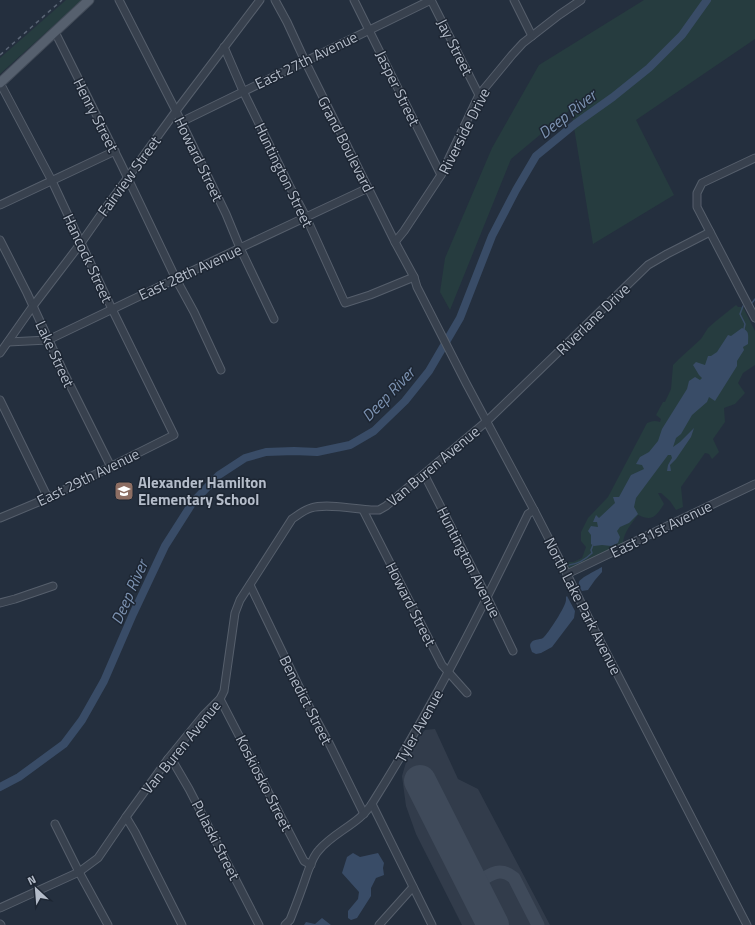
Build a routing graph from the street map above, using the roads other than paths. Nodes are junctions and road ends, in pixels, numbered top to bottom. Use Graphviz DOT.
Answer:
graph roads {
  1 [pos="89,0"];
  2 [pos="119,0"];
  3 [pos="260,0"];
  4 [pos="275,0"];
  5 [pos="354,0"];
  6 [pos="431,0"];
  7 [pos="514,0"];
  8 [pos="581,0"];
  9 [pos="369,30"];
  10 [pos="55,32"];
  11 [pos="532,36"];
  12 [pos="224,47"];
  13 [pos="305,61"];
  14 [pos="0,83"];
  15 [pos="243,91"];
  16 [pos="479,95"];
  17 [pos="176,111"];
  18 [pos="181,122"];
  19 [pos="115,151"];
  20 [pos="755,158"];
  21 [pos="442,175"];
  22 [pos="128,178"];
  23 [pos="52,181"];
  24 [pos="368,188"];
  25 [pos="0,205"];
  26 [pos="306,217"];
  27 [pos="710,232"];
  28 [pos="0,240"];
  29 [pos="395,242"];
  30 [pos="81,243"];
  31 [pos="240,248"];
  32 [pos="414,277"];
  33 [pos="176,279"];
  34 [pos="418,287"];
  35 [pos="33,306"];
  36 [pos="112,309"];
  37 [pos="755,318"];
  38 [pos="274,319"];
  39 [pos="48,340"];
  40 [pos="8,342"];
  41 [pos="0,353"];
  42 [pos="221,370"];
  43 [pos="0,400"];
  44 [pos="487,421"];
  45 [pos="174,435"];
  46 [pos="111,467"];
  47 [pos="424,474"];
  48 [pos="755,484"];
  49 [pos="48,498"];
  50 [pos="363,510"];
  51 [pos="534,510"];
  52 [pos="0,518"];
  53 [pos="567,574"];
  54 [pos="53,586"];
  55 [pos="250,586"];
  56 [pos="488,597"];
  57 [pos="0,603"];
  58 [pos="513,651"];
  59 [pos="449,672"];
  60 [pos="466,693"];
  61 [pos="220,699"];
  62 [pos="168,759"];
  63 [pos="372,804"];
  64 [pos="364,814"];
  65 [pos="126,817"];
  66 [pos="56,824"];
  67 [pos="311,865"];
  68 [pos="79,872"];
  69 [pos="413,887"];
  70 [pos="0,908"];
  71 [pos="108,925"];
  72 [pos="182,925"];
  73 [pos="259,925"];
  74 [pos="285,925"];
  75 [pos="379,925"];
  76 [pos="432,925"];
  77 [pos="747,925"];
  1 -- 10 [label="main road"];
  2 -- 17 [label="street, Howard Street"];
  3 -- 12 [label="street, Fairview Street"];
  4 -- 13 [label="street, Grand Boulevard"];
  5 -- 9 [label="street, Jasper Street"];
  6 -- 9 [label="street, East 27th Avenue"];
  6 -- 16 [label="street, Jay Street"];
  7 -- 11 [label="street"];
  8 -- 11 [label="street, Riverside Drive"];
  9 -- 13 [label="street, East 27th Avenue"];
  9 -- 21 [label="street, Jasper Street"];
  10 -- 14 [label="main road"];
  10 -- 19 [label="street, Henry Street"];
  11 -- 16 [label="street, Riverside Drive"];
  12 -- 15 [label="street, Huntington Street"];
  12 -- 17 [label="street, Fairview Street"];
  13 -- 15 [label="street, East 27th Avenue"];
  13 -- 24 [label="street, Grand Boulevard"];
  14 -- 23 [label="street, Hancock Street"];
  15 -- 18 [label="street, East 27th Avenue"];
  15 -- 26 [label="street, Huntington Street"];
  16 -- 21 [label="street, Riverside Drive"];
  17 -- 18 [label="street, Howard Street"];
  17 -- 22 [label="street, Fairview Street"];
  18 -- 31 [label="street, Howard Street"];
  19 -- 22 [label="street, Henry Street"];
  19 -- 23 [label="street"];
  20 -- 27 [label="street"];
  21 -- 29 [label="street, Riverside Drive"];
  22 -- 30 [label="street, Fairview Street"];
  22 -- 33 [label="street, Henry Street"];
  23 -- 25 [label="street"];
  23 -- 30 [label="street, Hancock Street"];
  24 -- 26 [label="street, East 28th Avenue"];
  24 -- 29 [label="street, Grand Boulevard"];
  26 -- 31 [label="street, East 28th Avenue"];
  26 -- 32 [label="street, Huntington Street"];
  27 -- 37 [label="street"];
  27 -- 44 [label="street, Riverlane Drive"];
  28 -- 35 [label="street, Lake Street"];
  29 -- 32 [label="street, Grand Boulevard"];
  30 -- 35 [label="street, Fairview Street"];
  30 -- 36 [label="street, Hancock Street"];
  31 -- 33 [label="street, East 28th Avenue"];
  31 -- 38 [label="street, Howard Street"];
  32 -- 34 [label="street, Grand Boulevard"];
  33 -- 36 [label="street, East 28th Avenue"];
  33 -- 42 [label="street, Henry Street"];
  34 -- 44 [label="street, North Lake Park Avenue"];
  35 -- 39 [label="street, Lake Street"];
  35 -- 40 [label="street, Fairview Street"];
  36 -- 39 [label="street, East 28th Avenue"];
  36 -- 45 [label="street, Hancock Street"];
  39 -- 40 [label="street, East 28th Avenue"];
  39 -- 46 [label="street, Lake Street"];
  40 -- 41 [label="street, Fairview Street"];
  43 -- 49 [label="street"];
  44 -- 47 [label="street, Van Buren Avenue"];
  44 -- 51 [label="street, North Lake Park Avenue"];
  45 -- 46 [label="street, East 29th Avenue"];
  46 -- 49 [label="street, East 29th Avenue"];
  47 -- 50 [label="street, Van Buren Avenue"];
  47 -- 56 [label="street, Huntington Avenue"];
  48 -- 53 [label="street, East 31st Avenue"];
  49 -- 52 [label="street, East 29th Avenue"];
  50 -- 55 [label="street, Van Buren Avenue"];
  50 -- 59 [label="street, Howard Street"];
  51 -- 53 [label="street, North Lake Park Avenue"];
  51 -- 56 [label="street, Tyler Avenue"];
  53 -- 77 [label="street, North Lake Park Avenue"];
  54 -- 57 [label="street"];
  55 -- 61 [label="street, Van Buren Avenue"];
  55 -- 64 [label="street, Benedict Street"];
  56 -- 58 [label="street, Huntington Avenue"];
  56 -- 59 [label="street, Tyler Avenue"];
  59 -- 60 [label="street, Howard Street"];
  59 -- 63 [label="street, Tyler Avenue"];
  61 -- 62 [label="street, Van Buren Avenue"];
  61 -- 67 [label="street, Koskiosko Street"];
  62 -- 65 [label="street, Van Buren Avenue"];
  62 -- 73 [label="street, Pulaski Street"];
  63 -- 64 [label="street, Tyler Avenue"];
  63 -- 69 [label="street"];
  64 -- 67 [label="street, Tyler Avenue"];
  65 -- 68 [label="street, Van Buren Avenue"];
  65 -- 72 [label="street"];
  66 -- 68 [label="street"];
  67 -- 74 [label="street, Tyler Avenue"];
  68 -- 70 [label="street, Van Buren Avenue"];
  68 -- 71 [label="street"];
  69 -- 75 [label="street"];
  69 -- 76 [label="street"];
}
